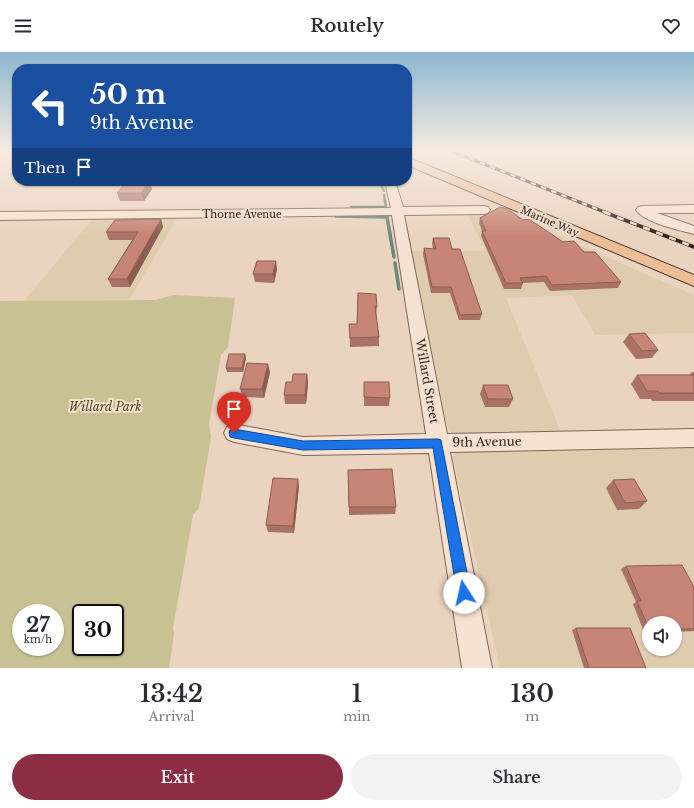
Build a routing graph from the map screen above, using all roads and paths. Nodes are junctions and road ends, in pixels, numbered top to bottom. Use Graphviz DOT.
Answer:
graph roads {
  1 [pos="449,179"];
  2 [pos="465,179"];
  3 [pos="391,186"];
  4 [pos="694,209"];
  5 [pos="484,210"];
  6 [pos="398,212"];
  7 [pos="0,216"];
  8 [pos="694,230"];
  9 [pos="694,272"];
  10 [pos="694,281"];
  11 [pos="234,433"];
  12 [pos="694,438"];
  13 [pos="438,443"];
  14 [pos="477,668"];
  1 -- 10 [label="main road, Marine Way"];
  2 -- 9 [label="main road, Marine Way"];
  3 -- 6 [label="street, Willard Street"];
  4 -- 8 [label="street"];
  5 -- 6 [label="street, Thorne Avenue"];
  6 -- 7 [label="street, Thorne Avenue"];
  6 -- 13 [label="street, Willard Street"];
  11 -- 13 [label="street, 9th Avenue"];
  12 -- 13 [label="street, 9th Avenue"];
  13 -- 14 [label="street, Willard Street"];
}
